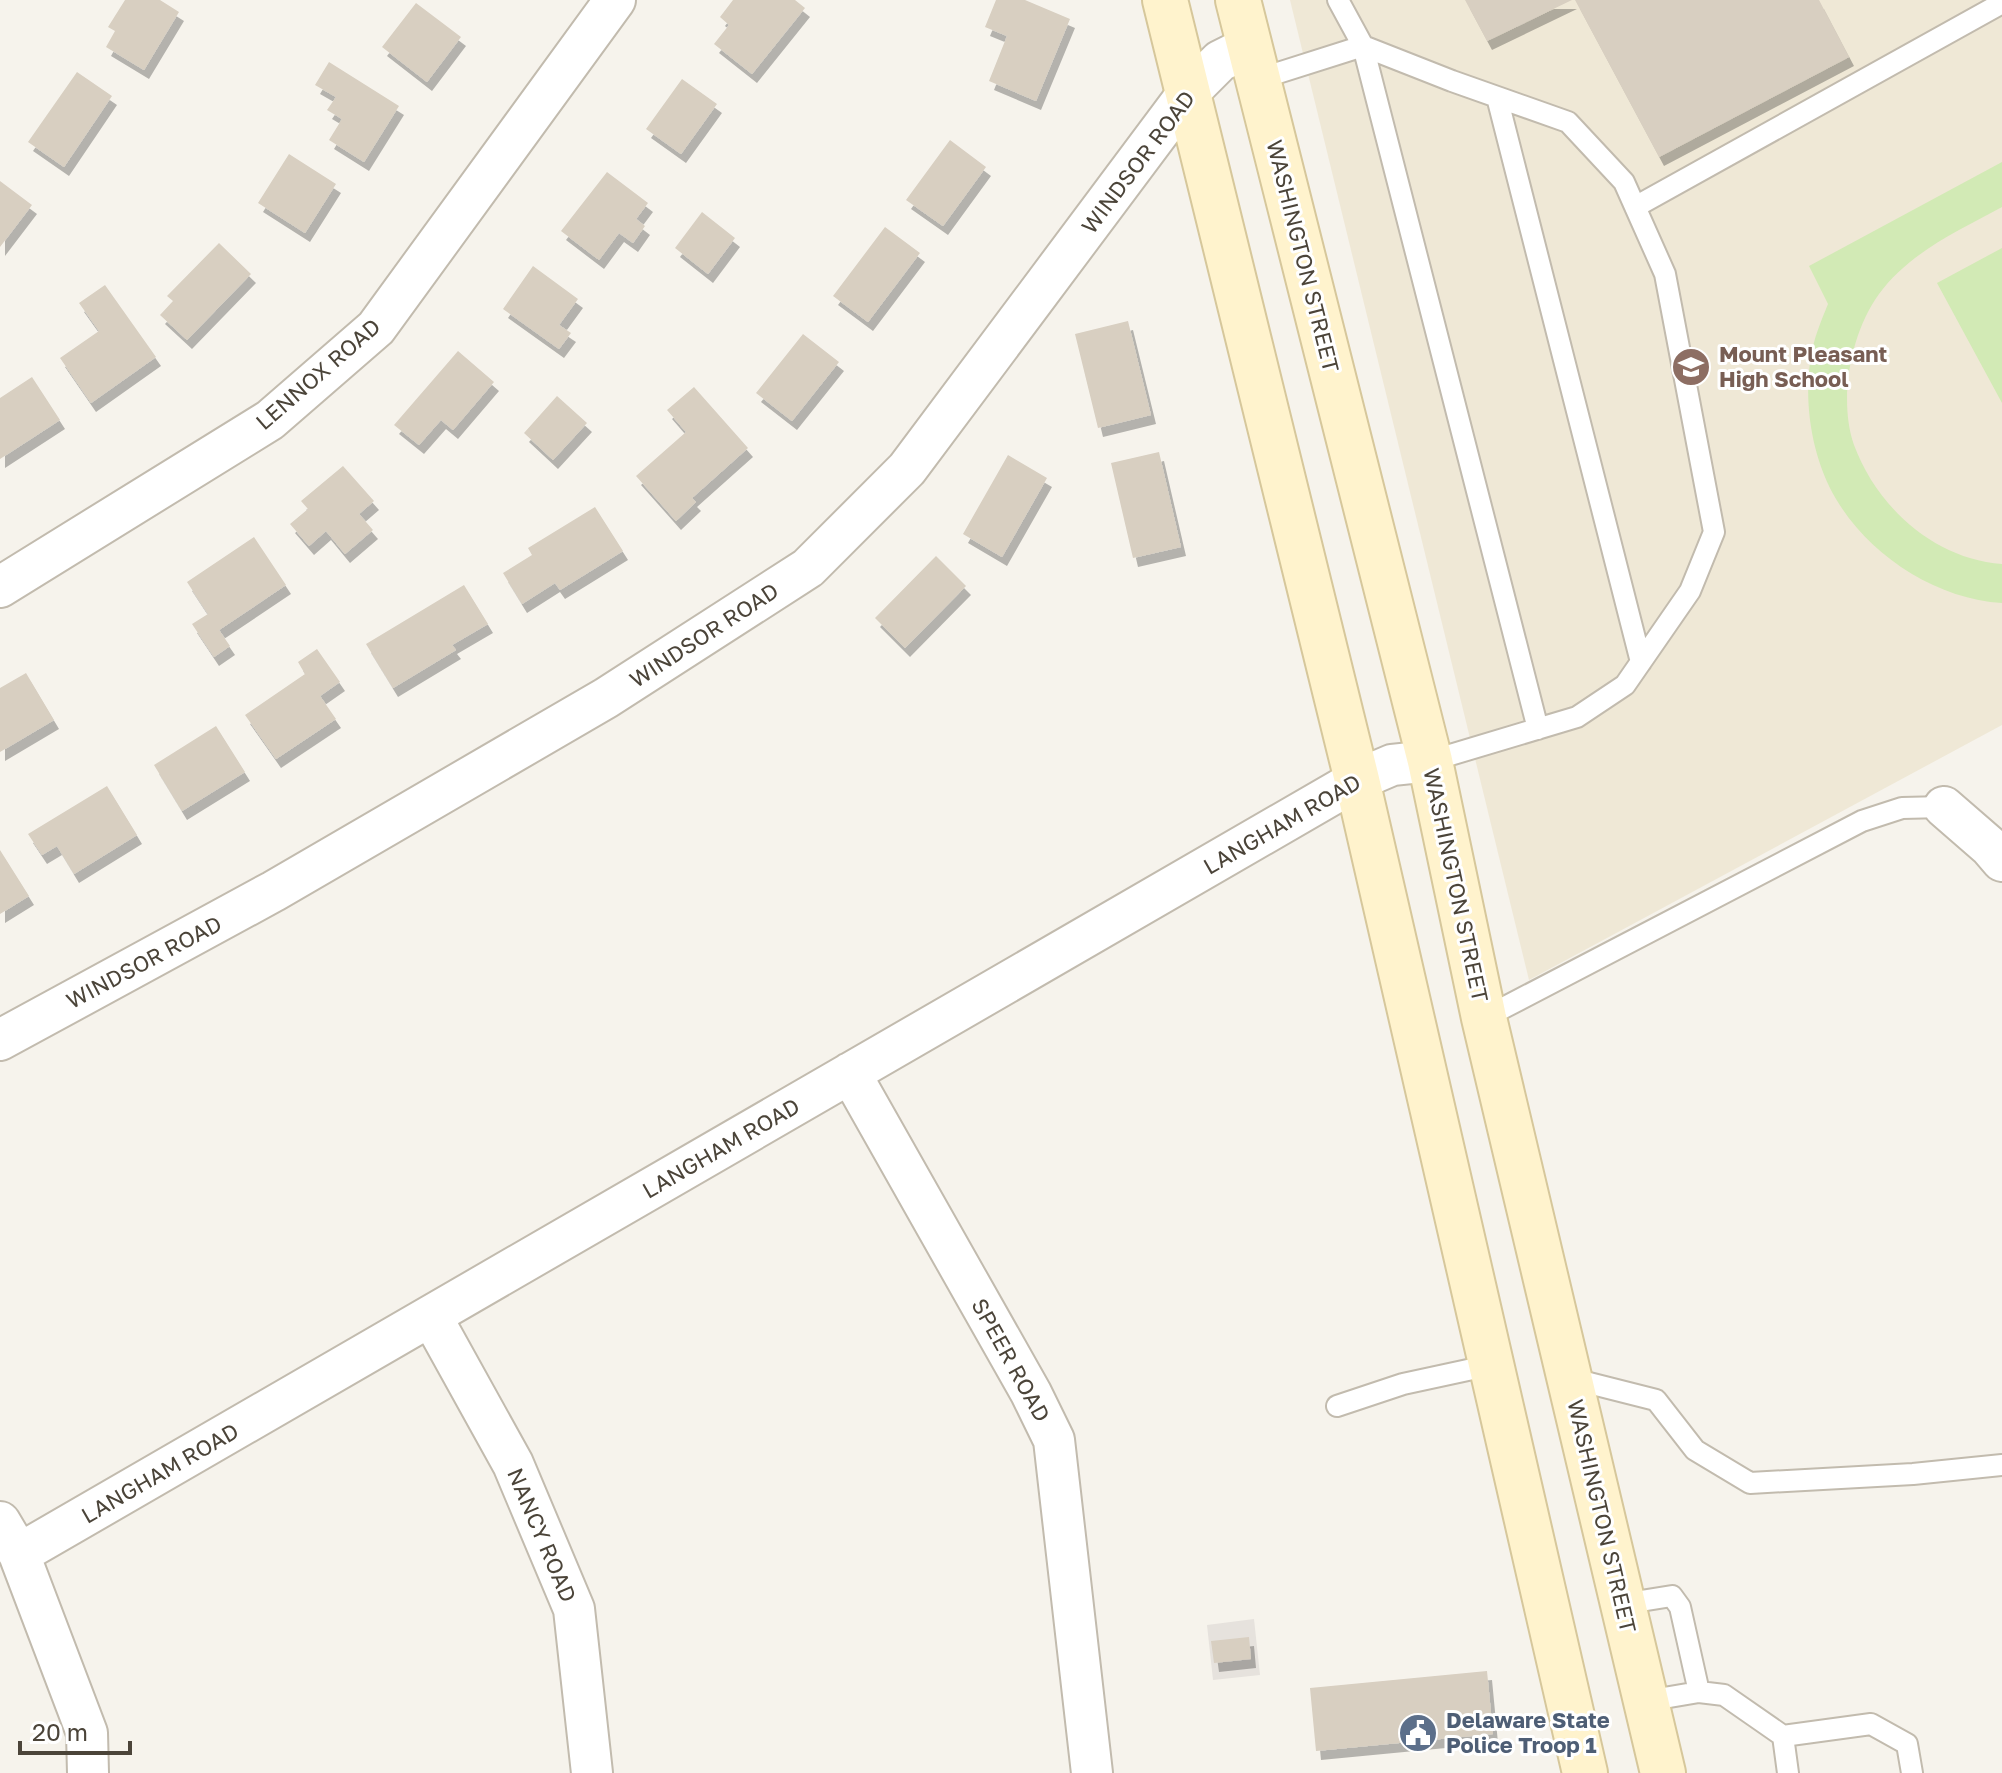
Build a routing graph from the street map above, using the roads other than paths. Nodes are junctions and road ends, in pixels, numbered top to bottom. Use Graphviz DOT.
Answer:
graph roads {
  1 [pos="615,0"];
  2 [pos="1165,0"];
  3 [pos="1238,0"];
  4 [pos="1338,0"];
  5 [pos="2002,3"];
  6 [pos="1363,46"];
  7 [pos="1254,63"];
  8 [pos="1188,93"];
  9 [pos="1497,97"];
  10 [pos="1635,207"];
  11 [pos="0,587"];
  12 [pos="1641,662"];
  13 [pos="1538,729"];
  14 [pos="1430,761"];
  15 [pos="1357,780"];
  16 [pos="1944,807"];
  17 [pos="2002,861"];
  18 [pos="1484,1018"];
  19 [pos="1415,1032"];
  20 [pos="0,1040"];
  21 [pos="850,1073"];
  22 [pos="431,1316"];
  23 [pos="1491,1365"];
  24 [pos="1569,1378"];
  25 [pos="1337,1406"];
  26 [pos="2002,1465"];
  27 [pos="10,1538"];
  28 [pos="1622,1604"];
  29 [pos="1699,1692"];
  30 [pos="1646,1701"];
  31 [pos="1783,1736"];
  32 [pos="88,1773"];
  33 [pos="592,1773"];
  34 [pos="1092,1773"];
  35 [pos="1585,1773"];
  36 [pos="1663,1773"];
  37 [pos="1788,1773"];
  38 [pos="1912,1773"];
  1 -- 11 [label="street, LENNOX ROAD"];
  2 -- 8 [label="main road"];
  3 -- 7 [label="main road, WASHINGTON STREET"];
  4 -- 6 [label="lane"];
  5 -- 10 [label="lane"];
  6 -- 7 [label="lane"];
  6 -- 9 [label="lane"];
  6 -- 13 [label="lane"];
  7 -- 8 [label="street, WINDSOR ROAD"];
  7 -- 14 [label="main road, WASHINGTON STREET"];
  8 -- 15 [label="main road"];
  8 -- 20 [label="street, WINDSOR ROAD"];
  9 -- 10 [label="lane"];
  9 -- 12 [label="lane"];
  10 -- 12 [label="lane"];
  12 -- 13 [label="lane"];
  13 -- 14 [label="lane"];
  14 -- 15 [label="street, LANGHAM ROAD"];
  14 -- 18 [label="main road, WASHINGTON STREET"];
  15 -- 19 [label="main road"];
  15 -- 21 [label="street, LANGHAM ROAD"];
  16 -- 17 [label="street"];
  16 -- 18 [label="lane"];
  18 -- 19 [label="main road"];
  18 -- 24 [label="main road, WASHINGTON STREET"];
  19 -- 23 [label="main road"];
  21 -- 22 [label="street, LANGHAM ROAD"];
  21 -- 34 [label="street, SPEER ROAD"];
  22 -- 27 [label="street, LANGHAM ROAD"];
  22 -- 33 [label="street, NANCY ROAD"];
  23 -- 25 [label="lane"];
  23 -- 35 [label="main road"];
  24 -- 26 [label="lane"];
  24 -- 28 [label="main road, WASHINGTON STREET"];
  27 -- 32 [label="street"];
  28 -- 29 [label="lane"];
  28 -- 30 [label="main road, WASHINGTON STREET"];
  29 -- 30 [label="lane"];
  29 -- 31 [label="lane"];
  30 -- 36 [label="main road, WASHINGTON STREET"];
  31 -- 37 [label="lane"];
  31 -- 38 [label="lane"];
}
